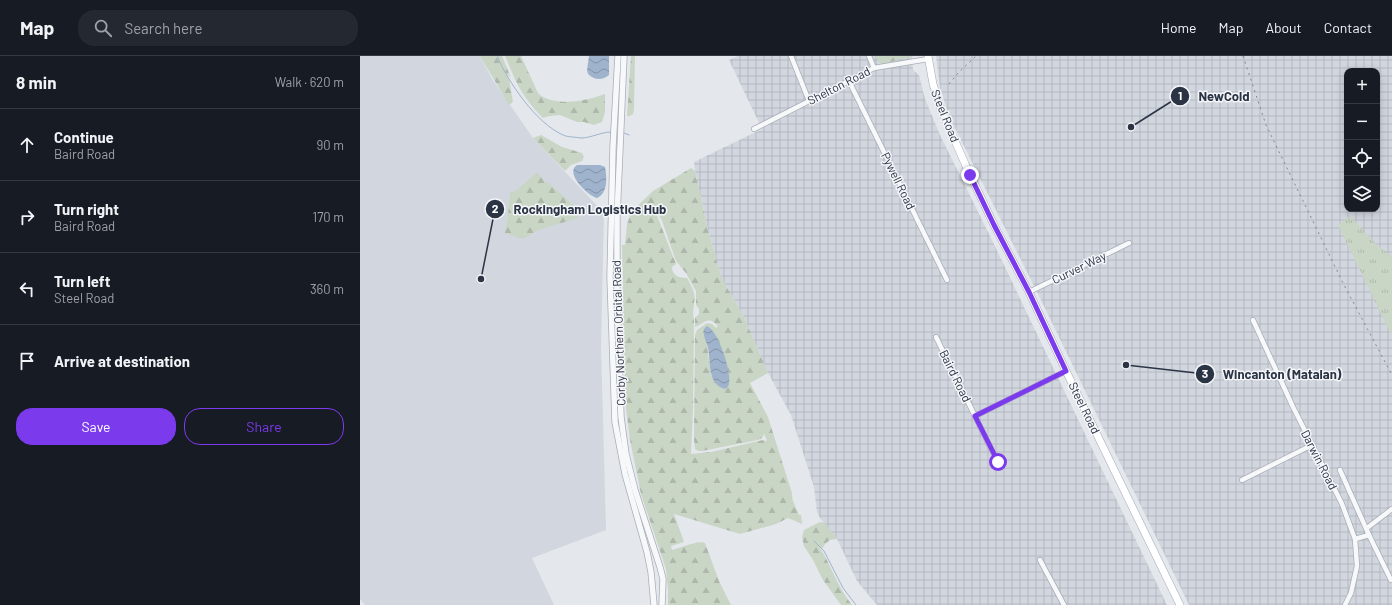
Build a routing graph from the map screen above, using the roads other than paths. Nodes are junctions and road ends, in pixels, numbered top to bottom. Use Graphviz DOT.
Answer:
graph roads {
  1 [pos="618,56"];
  2 [pos="624,56"];
  3 [pos="791,56"];
  4 [pos="869,56"];
  5 [pos="928,58"];
  6 [pos="874,68"];
  7 [pos="849,81"];
  8 [pos="810,101"];
  9 [pos="618,119"];
  10 [pos="754,129"];
  11 [pos="1130,243"];
  12 [pos="947,280"];
  13 [pos="1029,292"];
  14 [pos="1253,320"];
  15 [pos="936,337"];
  16 [pos="1066,371"];
  17 [pos="975,416"];
  18 [pos="1312,445"];
  19 [pos="1000,467"];
  20 [pos="1340,470"];
  21 [pos="1242,480"];
  22 [pos="1392,509"];
  23 [pos="1367,528"];
  24 [pos="1369,535"];
  25 [pos="1355,539"];
  26 [pos="1040,560"];
  27 [pos="1391,580"];
  28 [pos="654,605"];
  29 [pos="662,605"];
  30 [pos="1064,605"];
  31 [pos="1180,605"];
  32 [pos="1344,605"];
  1 -- 9 [label="street, Corby Northern Orbital Road"];
  2 -- 9 [label="street, Corby Northern Orbital Road"];
  3 -- 8 [label="street"];
  4 -- 6 [label="street"];
  5 -- 6 [label="street, Shelton Road"];
  5 -- 13 [label="main road, Steel Road"];
  6 -- 7 [label="street, Shelton Road"];
  7 -- 8 [label="street, Shelton Road"];
  7 -- 12 [label="street, Pywell Road"];
  8 -- 10 [label="street, Shelton Road"];
  9 -- 28 [label="street, Corby Northern Orbital Road"];
  9 -- 29 [label="street, Corby Northern Orbital Road"];
  11 -- 13 [label="street, Curver Way"];
  13 -- 16 [label="main road, Steel Road"];
  14 -- 18 [label="street, Darwin Road"];
  15 -- 17 [label="street, Baird Road"];
  16 -- 17 [label="street, Baird Road"];
  16 -- 31 [label="main road, Steel Road"];
  17 -- 19 [label="street, Baird Road"];
  18 -- 21 [label="street"];
  18 -- 25 [label="street, Darwin Road"];
  20 -- 23 [label="street"];
  22 -- 23 [label="street"];
  23 -- 24 [label="street"];
  24 -- 25 [label="street"];
  24 -- 27 [label="street"];
  25 -- 32 [label="street, Darwin Road"];
  26 -- 30 [label="street"];
}
